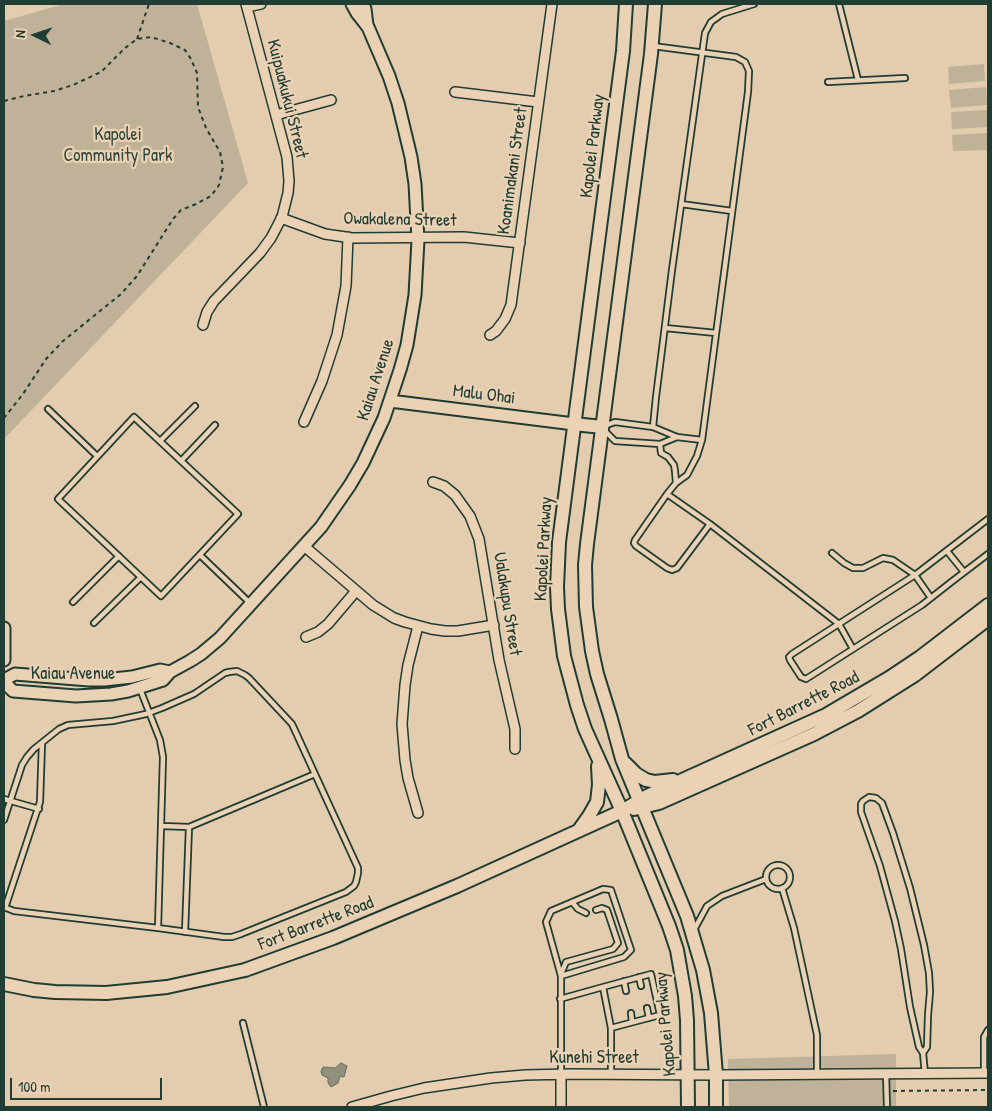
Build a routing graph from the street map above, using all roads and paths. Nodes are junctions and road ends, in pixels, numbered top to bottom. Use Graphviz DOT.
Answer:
graph roads {
  1 [pos="149,4"];
  2 [pos="261,4"];
  3 [pos="352,4"];
  4 [pos="363,4"];
  5 [pos="552,4"];
  6 [pos="626,4"];
  7 [pos="655,4"];
  8 [pos="754,4"];
  9 [pos="838,4"];
  10 [pos="246,6"];
  11 [pos="368,27"];
  12 [pos="137,39"];
  13 [pos="651,46"];
  14 [pos="702,53"];
  15 [pos="905,78"];
  16 [pos="858,80"];
  17 [pos="828,82"];
  18 [pos="454,92"];
  19 [pos="330,100"];
  20 [pos="4,101"];
  21 [pos="538,102"];
  22 [pos="276,115"];
  23 [pos="681,204"];
  24 [pos="732,211"];
  25 [pos="281,218"];
  26 [pos="348,237"];
  27 [pos="418,238"];
  28 [pos="520,243"];
  29 [pos="203,325"];
  30 [pos="665,328"];
  31 [pos="716,333"];
  32 [pos="490,335"];
  33 [pos="390,400"];
  34 [pos="195,406"];
  35 [pos="48,409"];
  36 [pos="4,418"];
  37 [pos="304,422"];
  38 [pos="574,424"];
  39 [pos="215,425"];
  40 [pos="602,427"];
  41 [pos="653,427"];
  42 [pos="677,437"];
  43 [pos="702,440"];
  44 [pos="160,441"];
  45 [pos="660,444"];
  46 [pos="97,456"];
  47 [pos="181,461"];
  48 [pos="433,482"];
  49 [pos="676,483"];
  50 [pos="667,494"];
  51 [pos="988,519"];
  52 [pos="710,524"];
  53 [pos="304,546"];
  54 [pos="947,551"];
  55 [pos="832,553"];
  56 [pos="988,554"];
  57 [pos="200,555"];
  58 [pos="119,556"];
  59 [pos="964,572"];
  60 [pos="915,575"];
  61 [pos="141,577"];
  62 [pos="356,591"];
  63 [pos="931,598"];
  64 [pos="73,602"];
  65 [pos="251,604"];
  66 [pos="988,605"];
  67 [pos="988,620"];
  68 [pos="94,623"];
  69 [pos="839,624"];
  70 [pos="494,625"];
  71 [pos="418,626"];
  72 [pos="4,628"];
  73 [pos="306,637"];
  74 [pos="853,649"];
  75 [pos="4,660"];
  76 [pos="170,672"];
  77 [pos="135,676"];
  78 [pos="4,681"];
  79 [pos="140,688"];
  80 [pos="150,712"];
  81 [pos="42,743"];
  82 [pos="514,749"];
  83 [pos="598,758"];
  84 [pos="622,759"];
  85 [pos="700,772"];
  86 [pos="315,774"];
  87 [pos="4,799"];
  88 [pos="10,801"];
  89 [pos="640,804"];
  90 [pos="39,809"];
  91 [pos="622,811"];
  92 [pos="418,813"];
  93 [pos="4,820"];
  94 [pos="162,826"];
  95 [pos="189,826"];
  96 [pos="578,831"];
  97 [pos="766,879"];
  98 [pos="782,888"];
  99 [pos="572,902"];
  100 [pos="4,908"];
  101 [pos="596,910"];
  102 [pos="586,913"];
  103 [pos="158,928"];
  104 [pos="185,932"];
  105 [pos="692,933"];
  106 [pos="561,976"];
  107 [pos="639,977"];
  108 [pos="624,982"];
  109 [pos="4,984"];
  110 [pos="642,986"];
  111 [pos="603,988"];
  112 [pos="626,991"];
  113 [pos="560,999"];
  114 [pos="647,1008"];
  115 [pos="631,1013"];
  116 [pos="649,1018"];
  117 [pos="632,1022"];
  118 [pos="243,1023"];
  119 [pos="610,1028"];
  120 [pos="988,1030"];
  121 [pos="924,1052"];
  122 [pos="986,1073"];
  123 [pos="561,1074"];
  124 [pos="886,1074"];
  125 [pos="925,1074"];
  126 [pos="611,1075"];
  127 [pos="688,1075"];
  128 [pos="716,1075"];
  129 [pos="817,1075"];
  130 [pos="988,1090"];
  131 [pos="886,1092"];
  132 [pos="264,1107"];
  133 [pos="352,1107"];
  134 [pos="561,1107"];
  135 [pos="688,1107"];
  136 [pos="716,1107"];
  137 [pos="887,1107"];
  1 -- 12 [label="path"];
  2 -- 10 [label="street"];
  3 -- 11 [label="street, Kaiau Avenue"];
  4 -- 11 [label="street, Kaiau Avenue"];
  5 -- 21 [label="street, Koanimakani Street"];
  6 -- 38 [label="main road, Kapolei Parkway"];
  7 -- 13 [label="main road"];
  8 -- 14 [label="lane"];
  9 -- 16 [label="lane"];
  10 -- 22 [label="street, Kuipuakukui Street"];
  11 -- 27 [label="street, Kaiau Avenue"];
  12 -- 20 [label="path"];
  12 -- 36 [label="path"];
  13 -- 14 [label="lane"];
  13 -- 40 [label="main road"];
  14 -- 23 [label="lane"];
  14 -- 24 [label="lane"];
  15 -- 16 [label="lane"];
  16 -- 17 [label="lane"];
  18 -- 21 [label="street"];
  19 -- 22 [label="street"];
  21 -- 28 [label="street, Koanimakani Street"];
  22 -- 25 [label="street, Kuipuakukui Street"];
  23 -- 24 [label="lane"];
  23 -- 30 [label="lane"];
  24 -- 31 [label="lane"];
  25 -- 26 [label="street, Owakalena Street"];
  25 -- 29 [label="street, Kuipuakukui Street"];
  26 -- 27 [label="street, Owakalena Street"];
  26 -- 37 [label="street"];
  27 -- 28 [label="street, Owakalena Street"];
  27 -- 33 [label="street, Kaiau Avenue"];
  28 -- 32 [label="street, Koanimakani Street"];
  30 -- 31 [label="lane"];
  30 -- 41 [label="lane"];
  31 -- 43 [label="lane"];
  33 -- 38 [label="street, Malu Ohai"];
  33 -- 53 [label="street, Kaiau Avenue"];
  34 -- 44 [label="lane"];
  35 -- 46 [label="lane"];
  38 -- 40 [label="main road"];
  38 -- 83 [label="main road, Kapolei Parkway"];
  39 -- 47 [label="lane"];
  40 -- 41 [label="lane"];
  40 -- 45 [label="lane"];
  40 -- 84 [label="main road"];
  41 -- 42 [label="lane"];
  42 -- 43 [label="lane"];
  42 -- 45 [label="lane"];
  43 -- 49 [label="lane"];
  44 -- 46 [label="lane"];
  44 -- 47 [label="lane"];
  45 -- 49 [label="lane"];
  46 -- 58 [label="lane"];
  47 -- 57 [label="lane"];
  48 -- 70 [label="street, Ualakupu Street"];
  49 -- 50 [label="lane"];
  50 -- 52 [label="lane"];
  50 -- 52 [label="lane"];
  51 -- 54 [label="lane"];
  52 -- 69 [label="lane"];
  53 -- 62 [label="street"];
  53 -- 65 [label="street, Kaiau Avenue"];
  54 -- 59 [label="lane"];
  54 -- 60 [label="lane"];
  55 -- 60 [label="lane"];
  56 -- 59 [label="lane"];
  57 -- 61 [label="lane"];
  57 -- 65 [label="lane"];
  58 -- 61 [label="lane"];
  58 -- 64 [label="lane"];
  59 -- 63 [label="lane"];
  60 -- 63 [label="lane"];
  60 -- 69 [label="lane"];
  61 -- 68 [label="lane"];
  62 -- 71 [label="street"];
  62 -- 73 [label="street"];
  63 -- 74 [label="lane"];
  65 -- 76 [label="street, Kaiau Avenue"];
  66 -- 85 [label="main road, Fort Barrette Road"];
  67 -- 89 [label="main road, Fort Barrette Road"];
  69 -- 74 [label="lane"];
  69 -- 74 [label="lane"];
  70 -- 71 [label="street"];
  70 -- 82 [label="street, Ualakupu Street"];
  71 -- 92 [label="street"];
  72 -- 75 [label="street"];
  76 -- 77 [label="street, Kaiau Avenue"];
  76 -- 79 [label="street, Kaiau Avenue"];
  77 -- 78 [label="street, Kaiau Avenue"];
  77 -- 79 [label="lane"];
  78 -- 79 [label="street, Kaiau Avenue"];
  79 -- 80 [label="lane"];
  80 -- 81 [label="lane"];
  80 -- 86 [label="lane"];
  80 -- 94 [label="lane"];
  81 -- 88 [label="lane"];
  81 -- 90 [label="lane"];
  83 -- 91 [label="main road, Kapolei Parkway"];
  83 -- 96 [label="main road"];
  84 -- 85 [label="main road"];
  84 -- 89 [label="main road"];
  85 -- 89 [label="main road, Fort Barrette Road"];
  86 -- 95 [label="lane"];
  86 -- 104 [label="lane"];
  87 -- 88 [label="lane"];
  88 -- 90 [label="lane"];
  88 -- 93 [label="lane"];
  89 -- 91 [label="main road, Fort Barrette Road"];
  89 -- 105 [label="main road"];
  90 -- 100 [label="lane"];
  91 -- 96 [label="main road, Fort Barrette Road"];
  91 -- 127 [label="main road, Kapolei Parkway"];
  94 -- 95 [label="lane"];
  94 -- 103 [label="lane"];
  95 -- 104 [label="lane"];
  96 -- 109 [label="main road, Fort Barrette Road"];
  97 -- 98 [label="lane"];
  97 -- 98 [label="lane"];
  97 -- 105 [label="lane"];
  98 -- 129 [label="lane"];
  99 -- 102 [label="lane"];
  99 -- 106 [label="lane"];
  99 -- 106 [label="lane"];
  100 -- 103 [label="lane"];
  101 -- 106 [label="lane"];
  103 -- 104 [label="lane"];
  105 -- 128 [label="main road"];
  106 -- 113 [label="lane"];
  107 -- 108 [label="lane"];
  107 -- 110 [label="lane"];
  107 -- 116 [label="lane"];
  108 -- 111 [label="lane"];
  108 -- 112 [label="lane"];
  111 -- 113 [label="lane"];
  111 -- 119 [label="lane"];
  113 -- 123 [label="lane"];
  114 -- 116 [label="lane"];
  115 -- 117 [label="lane"];
  116 -- 117 [label="lane"];
  117 -- 119 [label="lane"];
  118 -- 132 [label="lane"];
  119 -- 126 [label="lane"];
  120 -- 122 [label="lane"];
  121 -- 121 [label="lane"];
  121 -- 125 [label="lane"];
  122 -- 125 [label="street, Kunehi Street"];
  123 -- 126 [label="street, Kunehi Street"];
  123 -- 133 [label="street, Kunehi Street"];
  123 -- 134 [label="street"];
  124 -- 125 [label="street, Kunehi Street"];
  124 -- 129 [label="street, Kunehi Street"];
  124 -- 131 [label="lane"];
  126 -- 127 [label="street, Kunehi Street"];
  127 -- 128 [label="street, Kunehi Street"];
  127 -- 135 [label="main road, Kapolei Parkway"];
  128 -- 129 [label="street, Kunehi Street"];
  128 -- 136 [label="main road"];
  130 -- 131 [label="path"];
  131 -- 137 [label="lane"];
}
